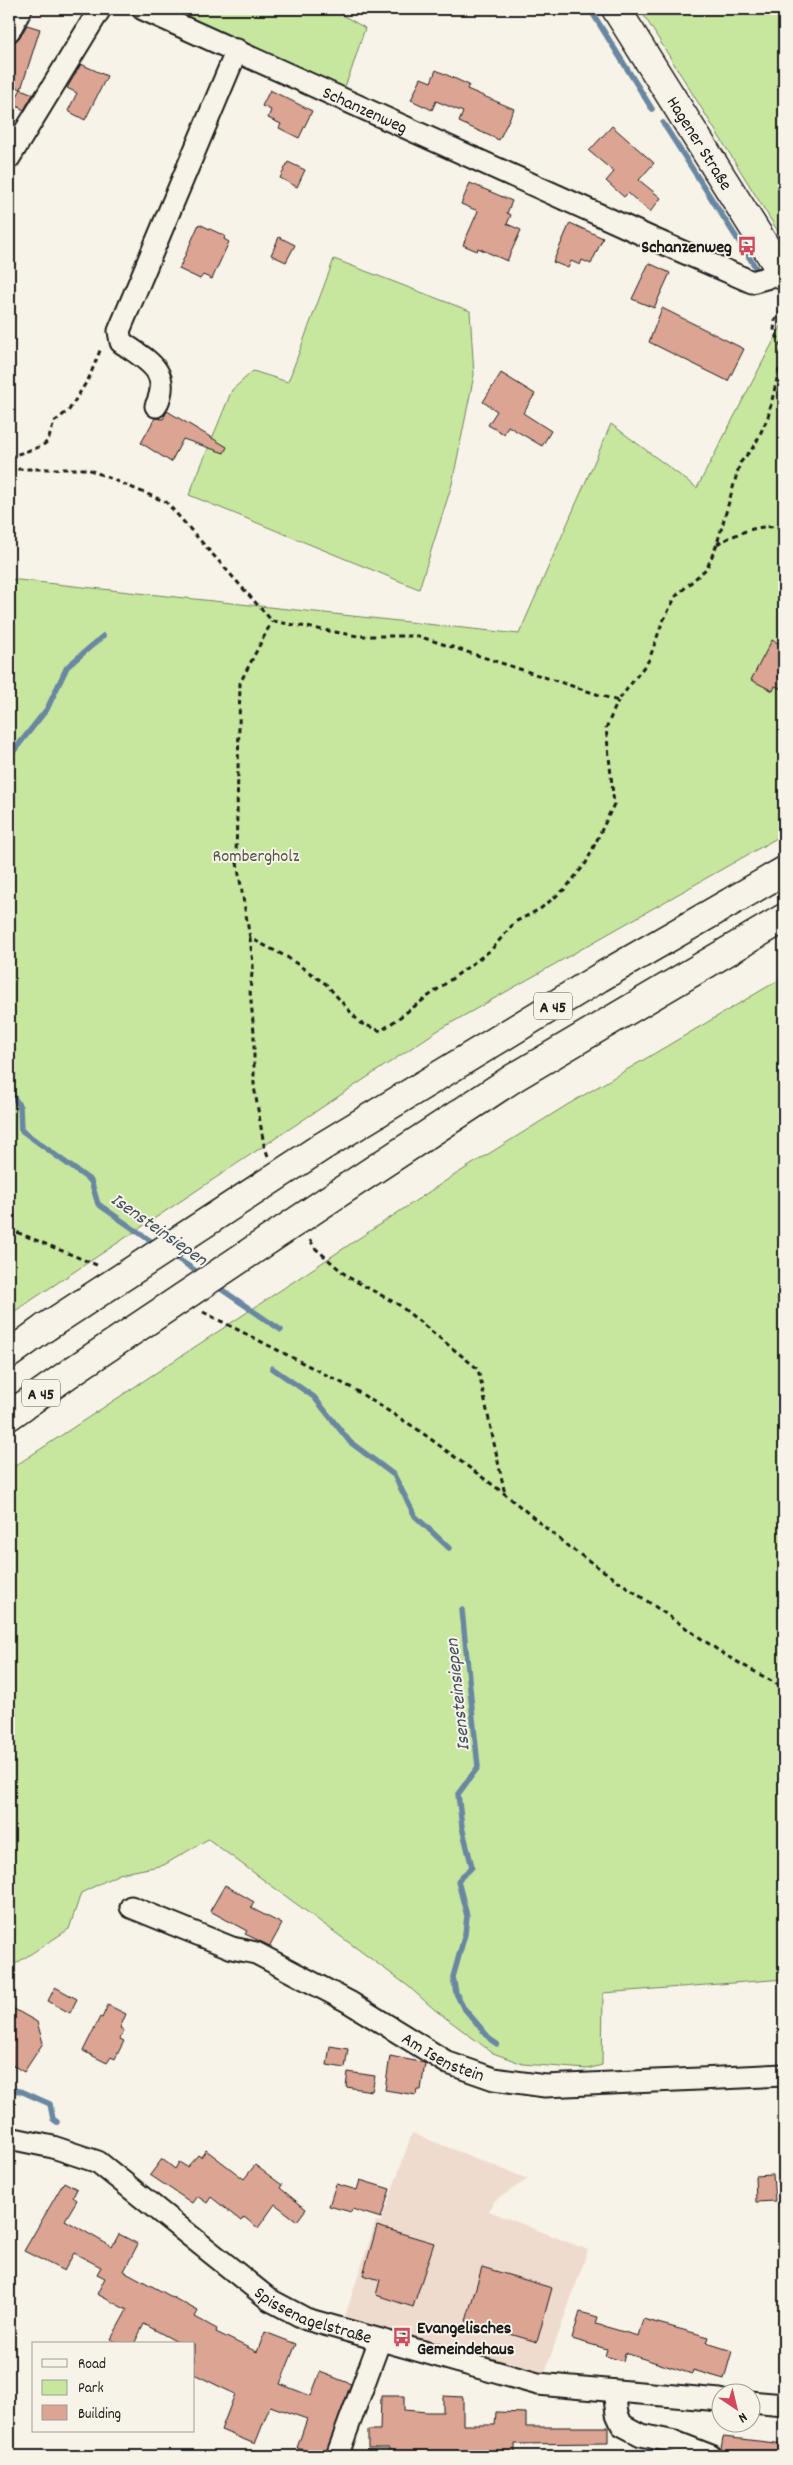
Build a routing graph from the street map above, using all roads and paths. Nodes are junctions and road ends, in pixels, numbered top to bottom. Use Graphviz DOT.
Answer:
graph roads {
  1 [pos="21,9"];
  2 [pos="100,9"];
  3 [pos="143,9"];
  4 [pos="616,9"];
  5 [pos="9,31"];
  6 [pos="237,50"];
  7 [pos="9,158"];
  8 [pos="782,273"];
  9 [pos="784,306"];
  10 [pos="119,331"];
  11 [pos="156,406"];
  12 [pos="9,457"];
  13 [pos="9,466"];
  14 [pos="784,528"];
  15 [pos="717,544"];
  16 [pos="272,620"];
  17 [pos="784,871"];
  18 [pos="784,918"];
  19 [pos="250,938"];
  20 [pos="9,1229"];
  21 [pos="102,1267"];
  22 [pos="199,1310"];
  23 [pos="9,1354"];
  24 [pos="9,1416"];
  25 [pos="784,1688"];
  26 [pos="131,1906"];
  27 [pos="784,2075"];
  28 [pos="9,2138"];
  29 [pos="380,2340"];
  30 [pos="614,2392"];
  31 [pos="710,2399"];
  32 [pos="760,2403"];
  33 [pos="784,2405"];
  34 [pos="337,2456"];
  35 [pos="712,2456"];
  1 -- 5 [label="street"];
  2 -- 7 [label="street"];
  3 -- 6 [label="street, Schanzenweg"];
  4 -- 8 [label="main road, Hagener Straße"];
  6 -- 8 [label="street, Schanzenweg"];
  6 -- 10 [label="street"];
  9 -- 15 [label="path"];
  10 -- 11 [label="street"];
  10 -- 12 [label="path"];
  13 -- 16 [label="path"];
  14 -- 15 [label="path"];
  15 -- 16 [label="path"];
  16 -- 19 [label="path"];
  17 -- 23 [label="main road, A 45, bridge"];
  18 -- 24 [label="main road, A 45, bridge"];
  20 -- 21 [label="path"];
  22 -- 25 [label="path"];
  26 -- 27 [label="street, Am Isenstein"];
  28 -- 29 [label="street, Spissenagelstraße"];
  29 -- 30 [label="street, Spissenagelstraße"];
  29 -- 34 [label="street"];
  30 -- 31 [label="street, Spissenagelstraße"];
  30 -- 35 [label="street"];
  32 -- 33 [label="street"];
}
